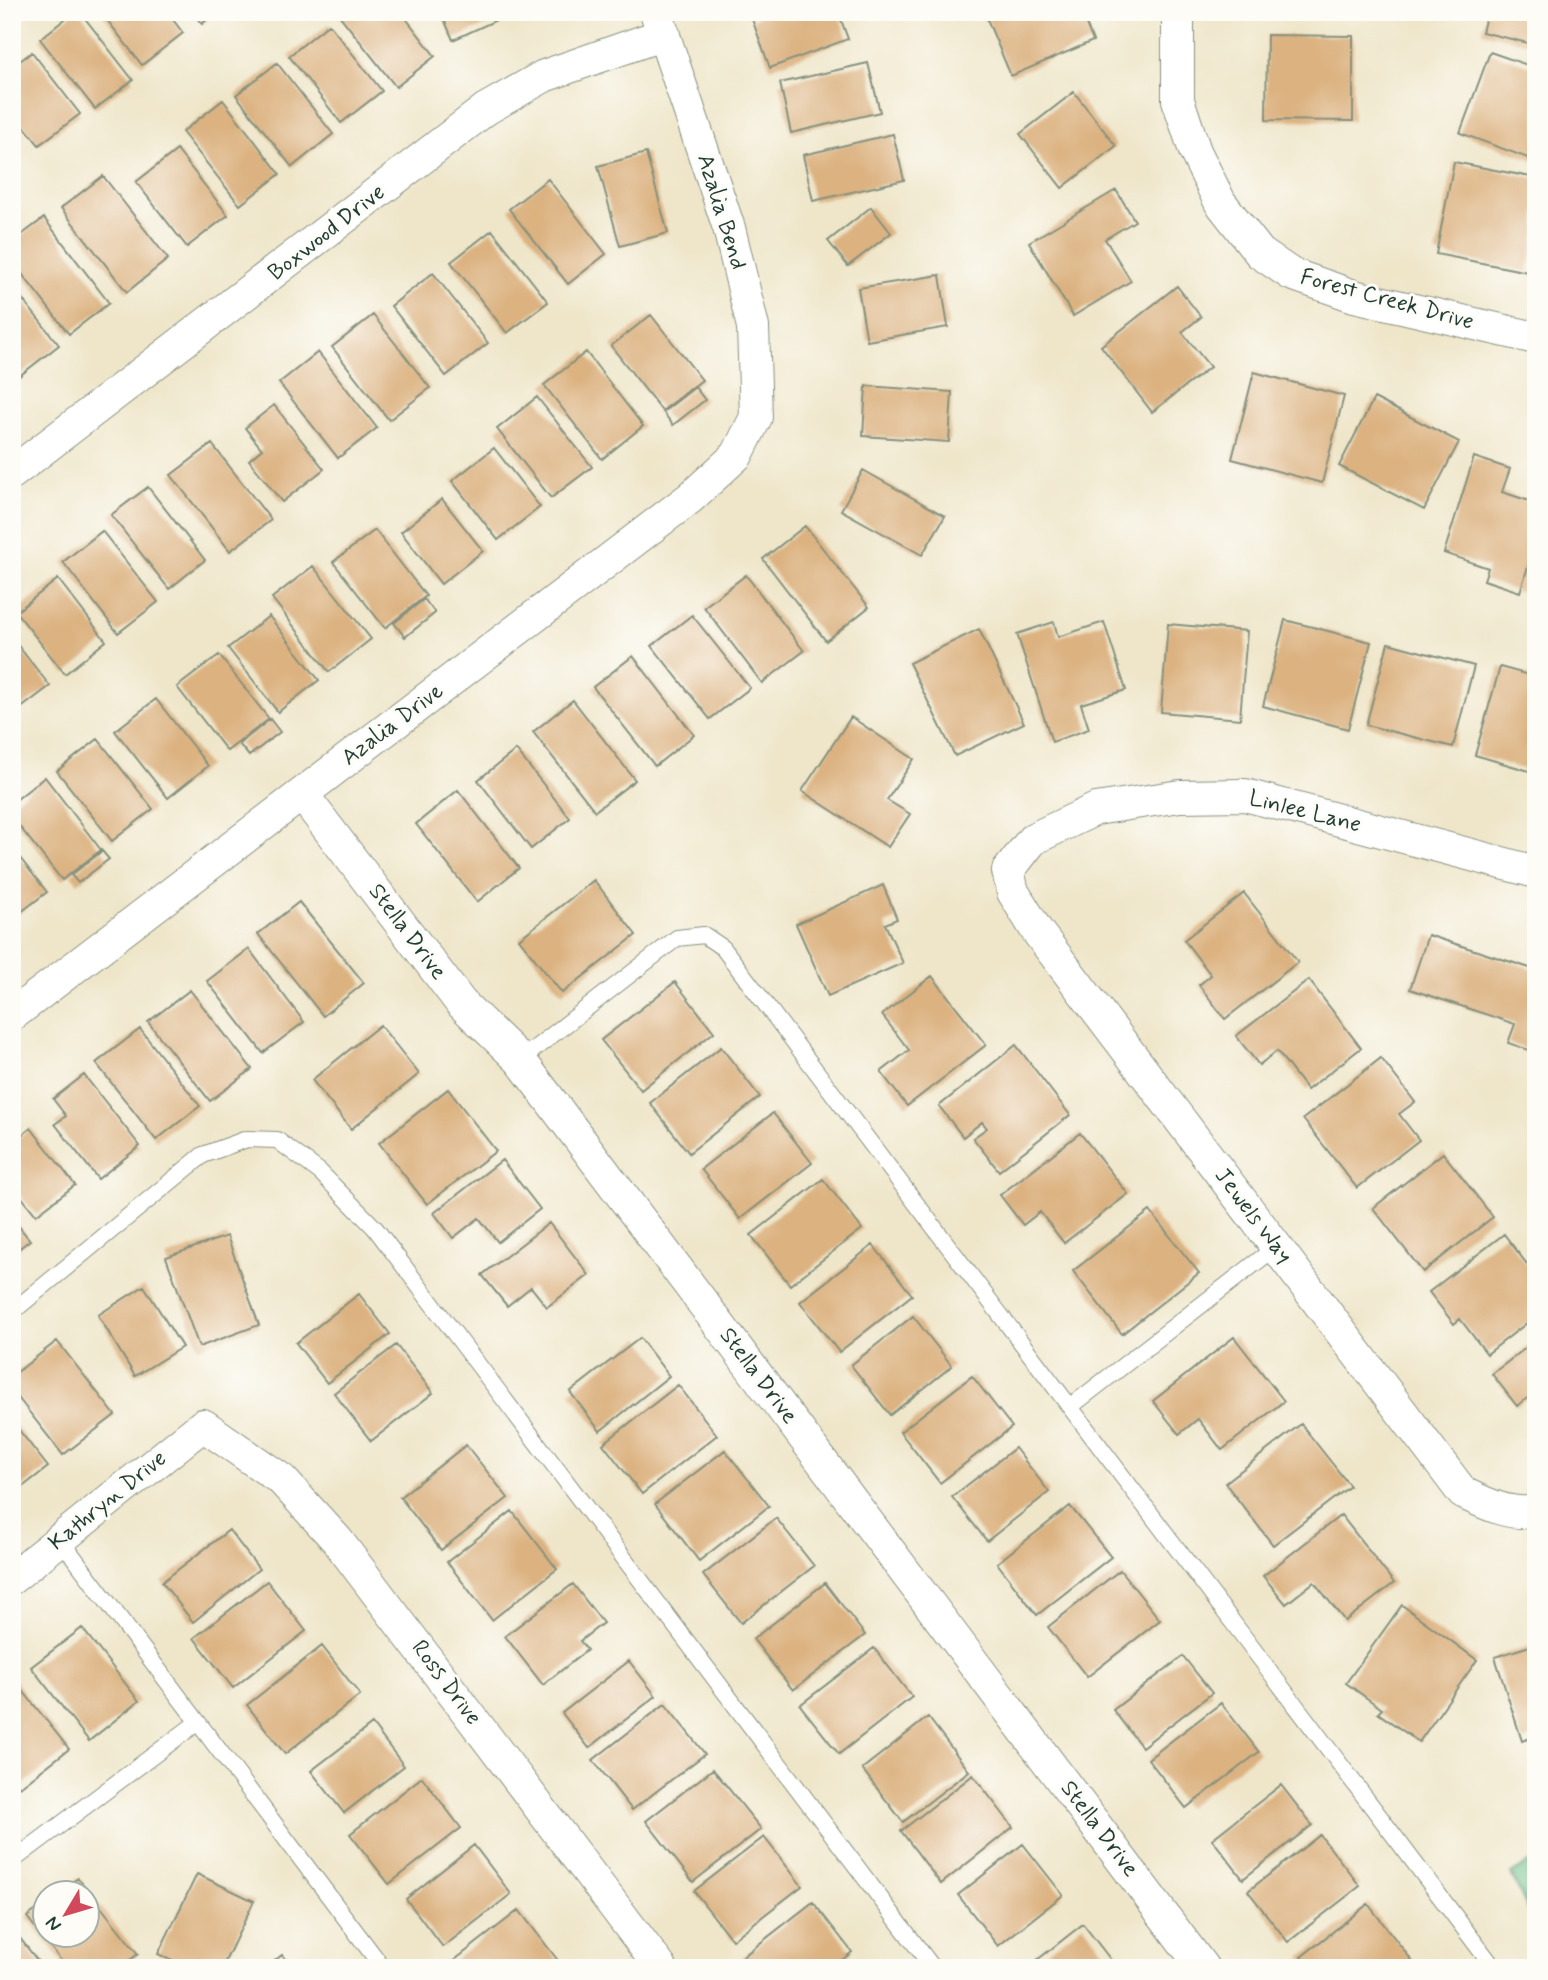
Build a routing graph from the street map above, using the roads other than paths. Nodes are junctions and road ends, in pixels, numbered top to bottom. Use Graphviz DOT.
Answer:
graph roads {
  1 [pos="1178,12"];
  2 [pos="660,23"];
  3 [pos="1533,335"];
  4 [pos="756,417"];
  5 [pos="12,473"];
  6 [pos="302,794"];
  7 [pos="1008,871"];
  8 [pos="1536,872"];
  9 [pos="12,1015"];
  10 [pos="520,1060"];
  11 [pos="1276,1247"];
  12 [pos="12,1312"];
  13 [pos="1070,1407"];
  14 [pos="203,1424"];
  15 [pos="1536,1511"];
  16 [pos="60,1539"];
  17 [pos="12,1578"];
  18 [pos="198,1722"];
  19 [pos="12,1861"];
  20 [pos="383,1968"];
  21 [pos="661,1968"];
  22 [pos="933,1968"];
  23 [pos="1203,1968"];
  24 [pos="1494,1968"];
  1 -- 3 [label="street, Forest Creek Drive"];
  2 -- 4 [label="street, Azalia Bend"];
  2 -- 5 [label="street, Boxwood Drive"];
  4 -- 6 [label="street, Azalia Drive"];
  6 -- 9 [label="street, Azalia Drive"];
  6 -- 10 [label="street, Stella Drive"];
  7 -- 8 [label="street, Linlee Lane"];
  7 -- 11 [label="street, Jewels Way"];
  10 -- 13 [label="lane"];
  10 -- 23 [label="street, Stella Drive"];
  11 -- 13 [label="lane"];
  11 -- 15 [label="street, Jewels Way"];
  12 -- 22 [label="lane"];
  13 -- 24 [label="lane"];
  14 -- 16 [label="street, Kathryn Drive"];
  14 -- 21 [label="street, Ross Drive"];
  16 -- 17 [label="street, Kathryn Drive"];
  16 -- 18 [label="lane"];
  18 -- 19 [label="lane"];
  18 -- 20 [label="lane"];
}
